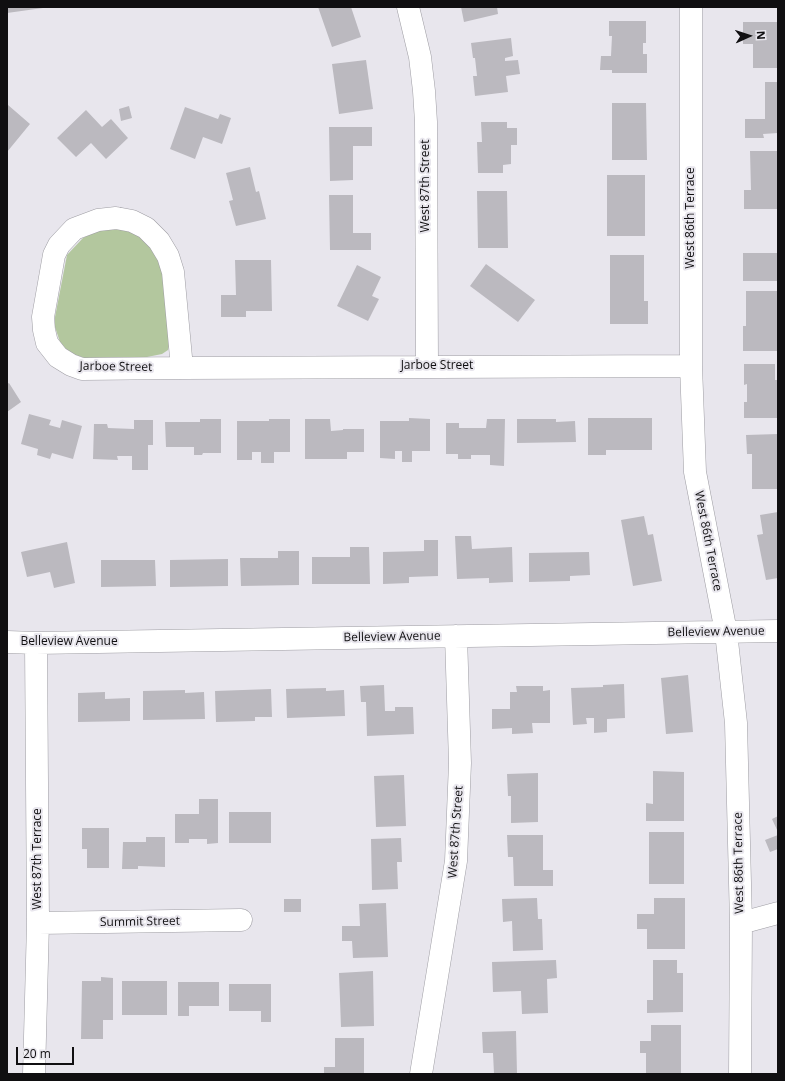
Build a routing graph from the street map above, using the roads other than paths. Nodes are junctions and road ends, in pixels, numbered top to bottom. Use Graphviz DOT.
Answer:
graph roads {
  1 [pos="408,7"];
  2 [pos="691,7"];
  3 [pos="427,366"];
  4 [pos="691,366"];
  5 [pos="182,368"];
  6 [pos="778,631"];
  7 [pos="726,632"];
  8 [pos="456,636"];
  9 [pos="7,642"];
  10 [pos="36,643"];
  11 [pos="778,912"];
  12 [pos="242,920"];
  13 [pos="38,923"];
  14 [pos="741,923"];
  15 [pos="34,1074"];
  16 [pos="422,1074"];
  17 [pos="740,1074"];
  1 -- 3 [label="street, West 87th Street"];
  2 -- 4 [label="street, West 86th Terrace"];
  3 -- 4 [label="street, Jarboe Street"];
  3 -- 5 [label="street, Jarboe Street"];
  4 -- 7 [label="street, West 86th Terrace"];
  5 -- 5 [label="street, Jarboe Street"];
  6 -- 7 [label="street, Belleview Avenue"];
  7 -- 8 [label="street, Belleview Avenue"];
  7 -- 14 [label="street, West 86th Terrace"];
  8 -- 10 [label="street, Belleview Avenue"];
  8 -- 16 [label="street, West 87th Street"];
  9 -- 10 [label="street, Belleview Avenue"];
  10 -- 13 [label="street, West 87th Terrace"];
  11 -- 14 [label="street"];
  12 -- 13 [label="street, Summit Street"];
  13 -- 15 [label="street, West 87th Terrace"];
  14 -- 17 [label="street, West 86th Terrace"];
}
